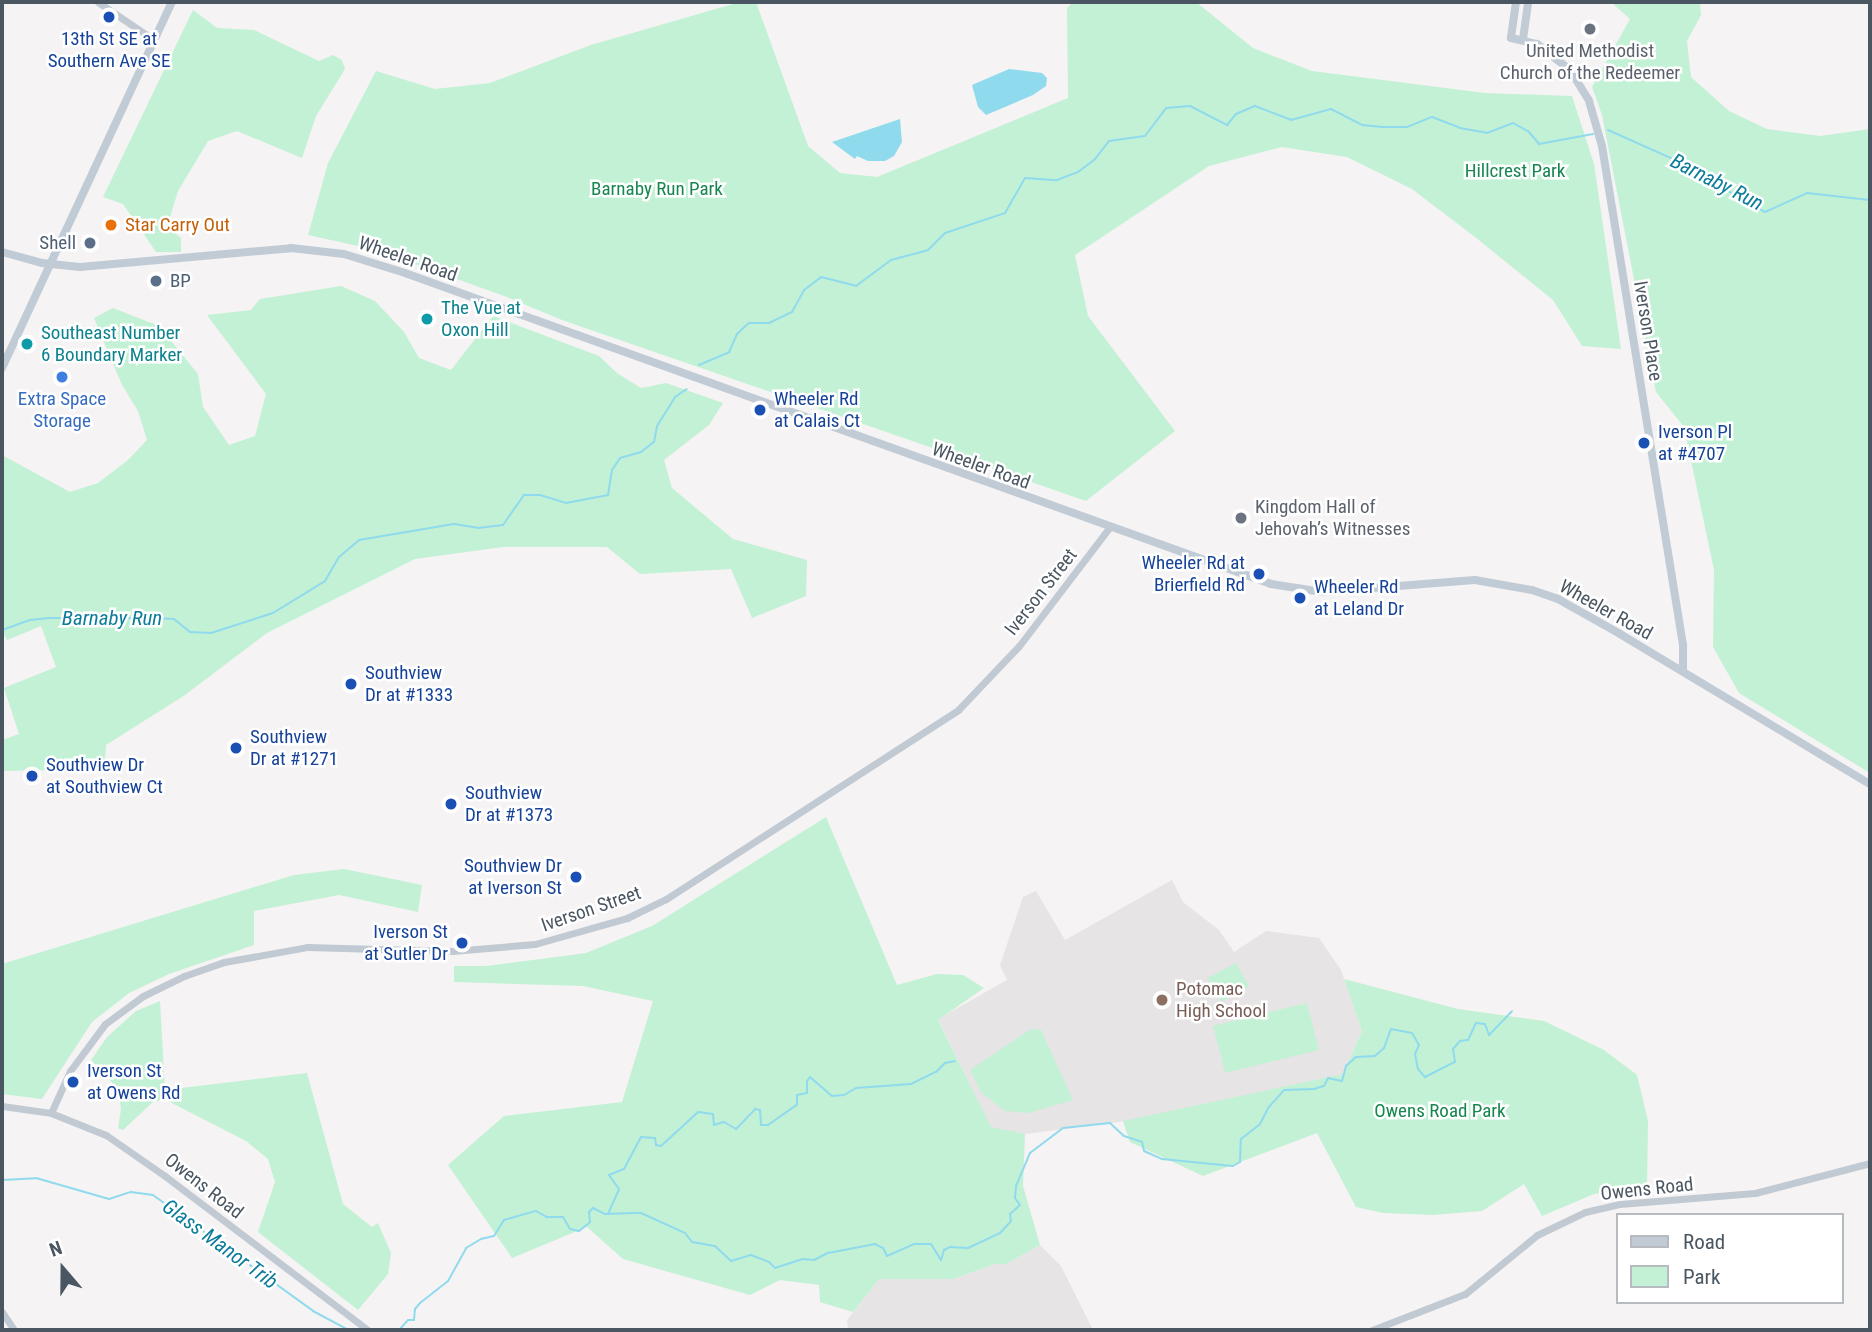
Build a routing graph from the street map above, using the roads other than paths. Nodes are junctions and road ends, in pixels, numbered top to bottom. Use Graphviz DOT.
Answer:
graph roads {
  1 [pos="98,2"];
  2 [pos="172,2"];
  3 [pos="1516,2"];
  4 [pos="1528,2"];
  5 [pos="1523,39"];
  6 [pos="154,40"];
  7 [pos="2,252"];
  8 [pos="50,264"];
  9 [pos="2,368"];
  10 [pos="1109,528"];
  11 [pos="1683,671"];
  12 [pos="1870,785"];
  13 [pos="2,1106"];
  14 [pos="51,1113"];
  15 [pos="1870,1163"];
  16 [pos="2,1312"];
  17 [pos="14,1330"];
  18 [pos="368,1330"];
  19 [pos="1372,1330"];
  1 -- 6 [label="street"];
  2 -- 6 [label="main road"];
  3 -- 5 [label="main road, Iverson Place"];
  4 -- 5 [label="main road"];
  5 -- 11 [label="main road, Iverson Place"];
  6 -- 8 [label="main road"];
  7 -- 8 [label="main road, Wheeler Road"];
  8 -- 9 [label="main road"];
  8 -- 10 [label="main road, Wheeler Road"];
  10 -- 11 [label="main road, Wheeler Road"];
  10 -- 14 [label="street, Iverson Street"];
  11 -- 12 [label="main road, Wheeler Road"];
  13 -- 14 [label="street, Owens Road"];
  14 -- 18 [label="street, Owens Road"];
  15 -- 19 [label="street, Owens Road"];
  16 -- 17 [label="street"];
}
